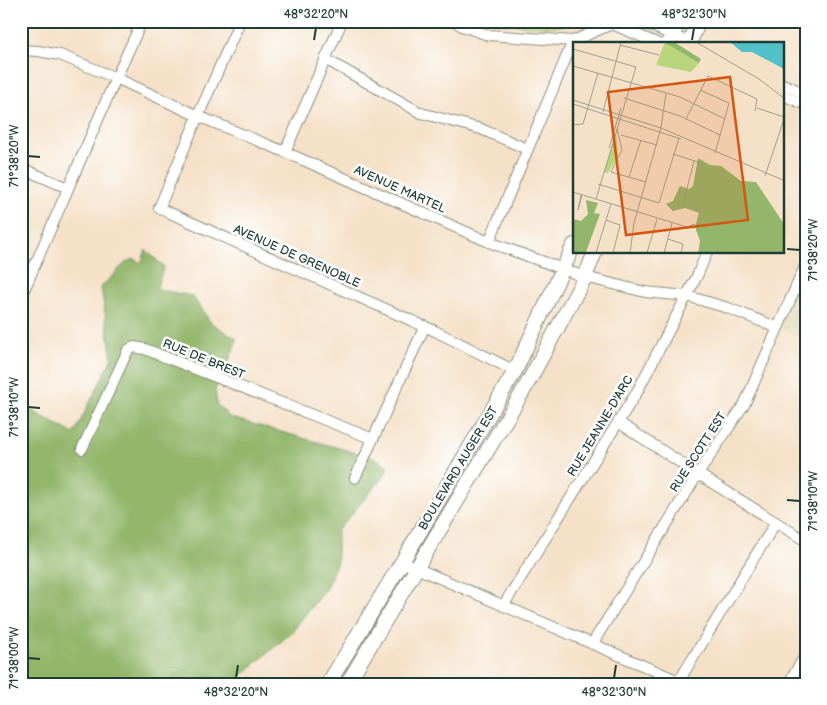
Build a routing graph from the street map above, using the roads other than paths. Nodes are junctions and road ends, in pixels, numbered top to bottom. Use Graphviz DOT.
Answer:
graph roads {
  1 [pos="142,21"];
  2 [pos="240,21"];
  3 [pos="342,21"];
  4 [pos="454,21"];
  5 [pos="640,21"];
  6 [pos="679,21"];
  7 [pos="699,21"];
  8 [pos="611,22"];
  9 [pos="670,39"];
  10 [pos="573,41"];
  11 [pos="655,42"];
  12 [pos="685,42"];
  13 [pos="690,42"];
  14 [pos="21,50"];
  15 [pos="325,59"];
  16 [pos="116,78"];
  17 [pos="784,84"];
  18 [pos="806,94"];
  19 [pos="784,95"];
  20 [pos="806,105"];
  21 [pos="198,116"];
  22 [pos="527,149"];
  23 [pos="285,152"];
  24 [pos="21,168"];
  25 [pos="68,188"];
  26 [pos="489,242"];
  27 [pos="573,247"];
  28 [pos="595,254"];
  29 [pos="706,254"];
  30 [pos="806,264"];
  31 [pos="21,266"];
  32 [pos="563,269"];
  33 [pos="32,270"];
  34 [pos="585,277"];
  35 [pos="21,296"];
  36 [pos="686,296"];
  37 [pos="425,326"];
  38 [pos="778,328"];
  39 [pos="515,371"];
  40 [pos="618,422"];
  41 [pos="373,439"];
  42 [pos="82,450"];
  43 [pos="698,474"];
  44 [pos="355,478"];
  45 [pos="776,522"];
  46 [pos="806,541"];
  47 [pos="402,562"];
  48 [pos="417,569"];
  49 [pos="503,606"];
  50 [pos="592,644"];
  51 [pos="806,654"];
  52 [pos="328,684"];
  53 [pos="347,684"];
  54 [pos="788,684"];
  1 -- 16 [label="street"];
  2 -- 21 [label="street"];
  3 -- 15 [label="street"];
  4 -- 10 [label="street"];
  5 -- 9 [label="street"];
  6 -- 9 [label="main road"];
  7 -- 13 [label="main road"];
  8 -- 10 [label="street"];
  8 -- 11 [label="street"];
  9 -- 12 [label="street"];
  10 -- 22 [label="street"];
  14 -- 16 [label="street, AVENUE MARTEL"];
  15 -- 22 [label="street"];
  15 -- 23 [label="street"];
  16 -- 21 [label="street, AVENUE MARTEL"];
  16 -- 25 [label="street"];
  17 -- 18 [label="street"];
  19 -- 20 [label="street"];
  21 -- 23 [label="street, AVENUE MARTEL"];
  21 -- 37 [label="street, AVENUE DE GRENOBLE"];
  22 -- 26 [label="street"];
  23 -- 26 [label="street, AVENUE MARTEL"];
  24 -- 25 [label="street"];
  25 -- 33 [label="street"];
  26 -- 32 [label="street, AVENUE MARTEL"];
  27 -- 32 [label="main road, BOULEVARD AUGER EST"];
  28 -- 34 [label="main road, BOULEVARD AUGER EST"];
  29 -- 36 [label="street, RUE JEANNE-D'ARC"];
  30 -- 38 [label="street, RUE SCOTT EST"];
  31 -- 33 [label="street"];
  32 -- 34 [label="street, AVENUE MARTEL"];
  32 -- 39 [label="main road, BOULEVARD AUGER EST"];
  33 -- 35 [label="street"];
  34 -- 36 [label="street, AVENUE MARTEL"];
  34 -- 48 [label="main road, BOULEVARD AUGER EST"];
  36 -- 38 [label="street, AVENUE MARTEL"];
  36 -- 40 [label="street, RUE JEANNE-D'ARC"];
  37 -- 39 [label="street, AVENUE DE GRENOBLE"];
  37 -- 41 [label="street"];
  38 -- 43 [label="street, RUE SCOTT EST"];
  39 -- 47 [label="main road, BOULEVARD AUGER EST"];
  40 -- 43 [label="street"];
  40 -- 49 [label="street, RUE JEANNE-D'ARC"];
  41 -- 42 [label="street, RUE DE BREST"];
  41 -- 44 [label="street"];
  43 -- 45 [label="street"];
  43 -- 50 [label="street, RUE SCOTT EST"];
  45 -- 46 [label="street"];
  45 -- 50 [label="street"];
  47 -- 48 [label="street"];
  47 -- 52 [label="main road, BOULEVARD AUGER EST"];
  48 -- 49 [label="street"];
  48 -- 53 [label="main road, BOULEVARD AUGER EST"];
  49 -- 50 [label="street"];
  51 -- 54 [label="street"];
}
